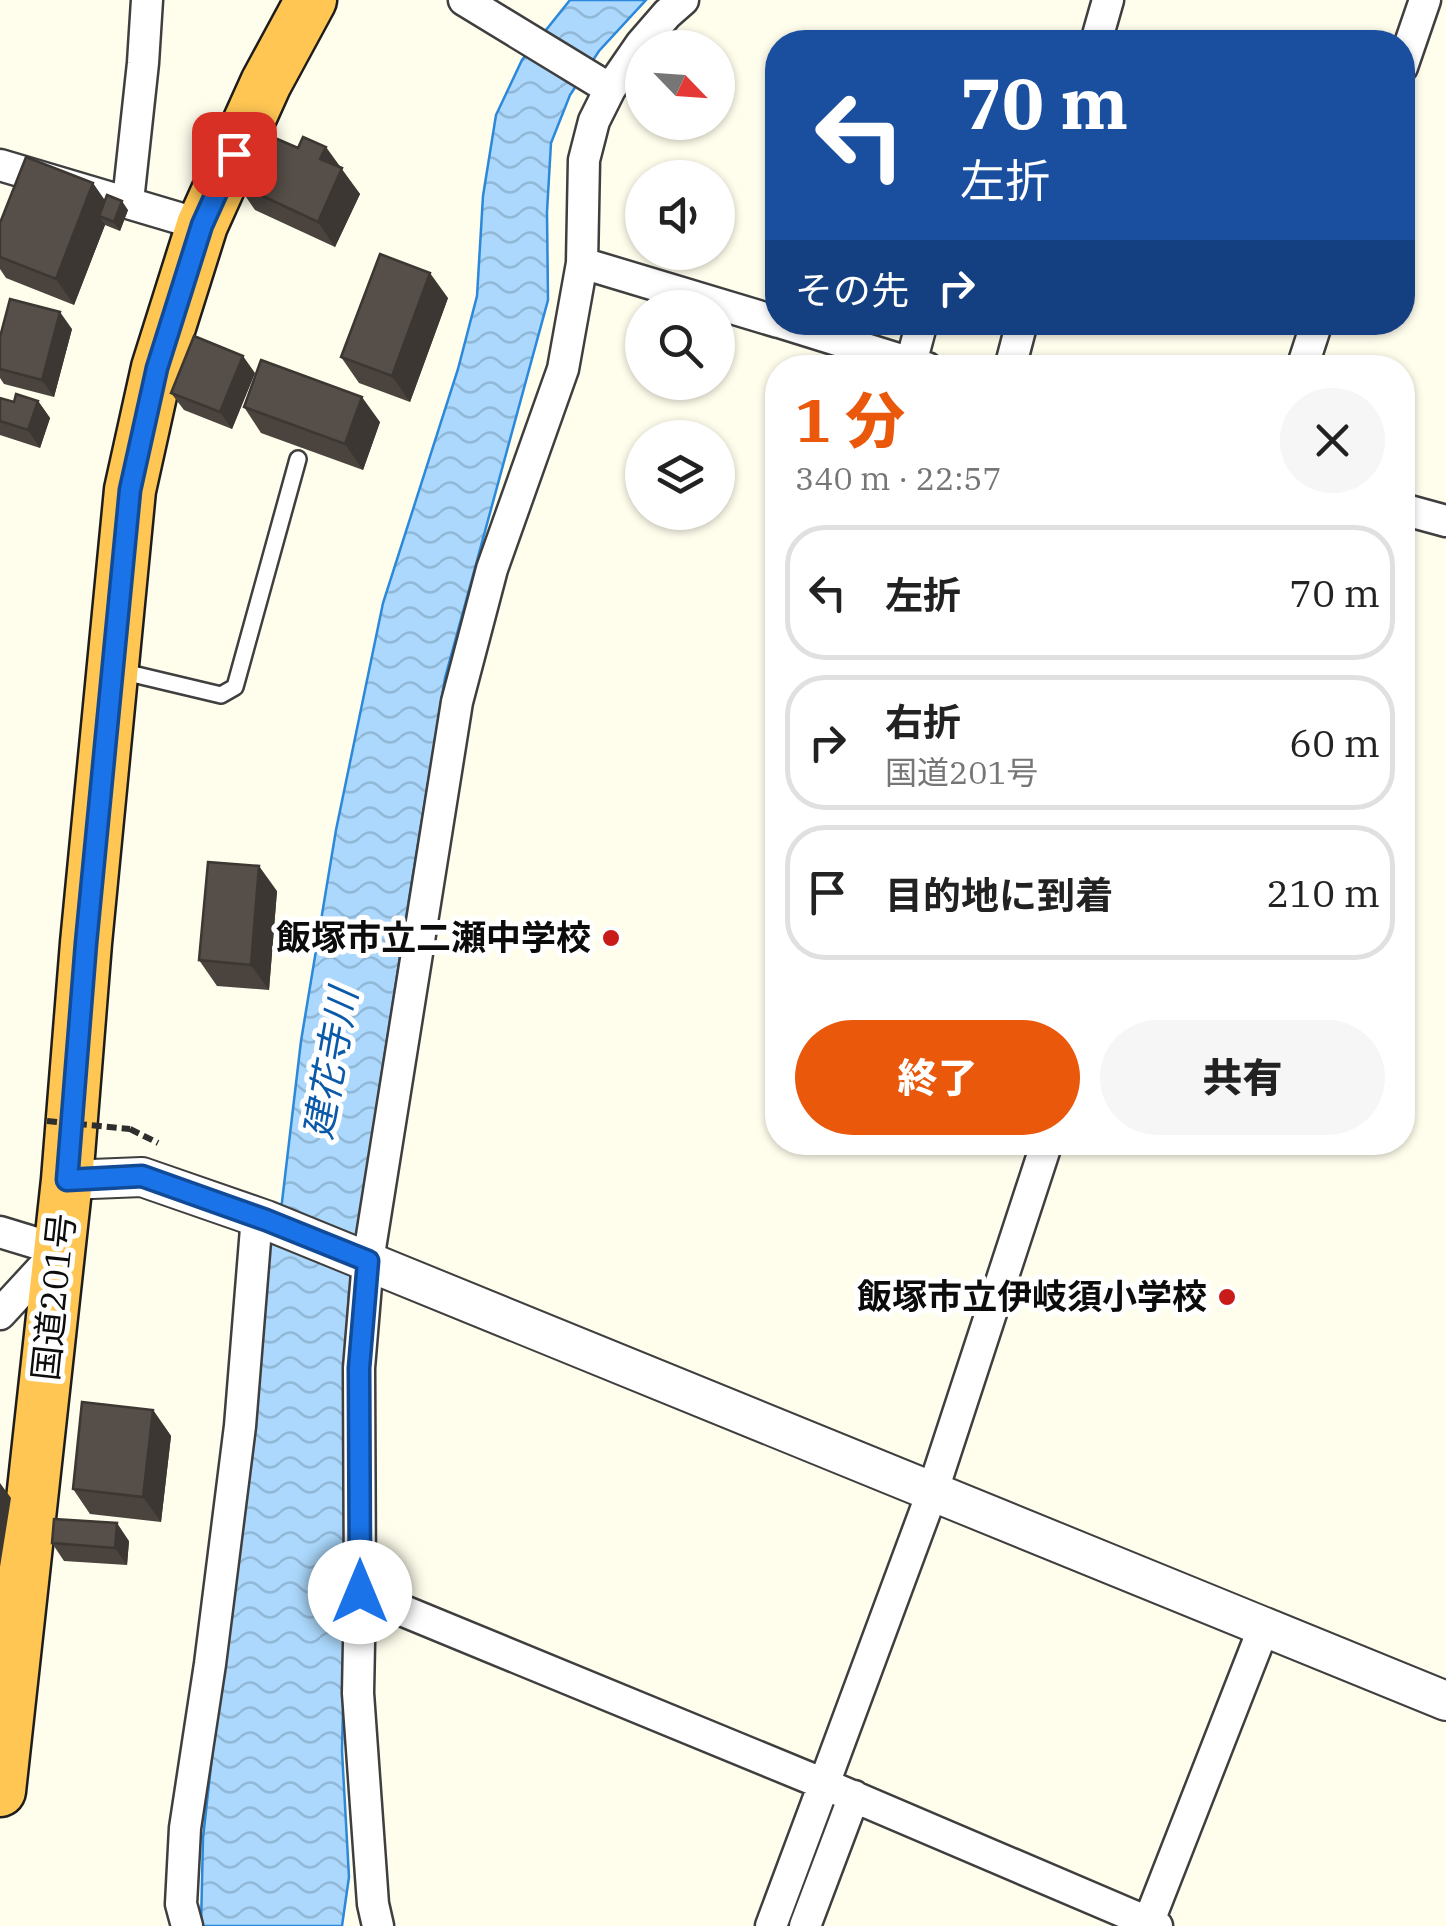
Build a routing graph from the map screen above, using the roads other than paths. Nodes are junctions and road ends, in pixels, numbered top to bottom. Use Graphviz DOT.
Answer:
graph roads {
  1 [pos="147,0"];
  2 [pos="311,0"];
  3 [pos="464,0"];
  4 [pos="684,0"];
  5 [pos="1108,0"];
  6 [pos="1425,0"];
  7 [pos="1099,30"];
  8 [pos="1415,30"];
  9 [pos="600,82"];
  10 [pos="0,164"];
  11 [pos="128,202"];
  12 [pos="202,225"];
  13 [pos="582,263"];
  14 [pos="765,318"];
  15 [pos="821,335"];
  16 [pos="886,355"];
  17 [pos="298,459"];
  18 [pos="1415,513"];
  19 [pos="1446,521"];
  20 [pos="113,669"];
  21 [pos="1043,1155"];
  22 [pos="67,1180"];
  23 [pos="261,1218"];
  24 [pos="0,1232"];
  25 [pos="59,1250"];
  26 [pos="364,1259"];
  27 [pos="0,1314"];
  28 [pos="932,1493"];
  29 [pos="360,1592"];
  30 [pos="1264,1627"];
  31 [pos="1446,1701"];
  32 [pos="824,1784"];
  33 [pos="0,1791"];
  34 [pos="854,1796"];
  35 [pos="1151,1925"];
  36 [pos="186,1926"];
  37 [pos="378,1926"];
  38 [pos="771,1926"];
  39 [pos="805,1926"];
  1 -- 11 [label="street"];
  2 -- 12 [label="highway, 国道201号"];
  3 -- 9 [label="street"];
  4 -- 9 [label="street"];
  5 -- 7 [label="street"];
  6 -- 8 [label="street"];
  9 -- 13 [label="street"];
  10 -- 11 [label="street"];
  11 -- 12 [label="street"];
  12 -- 20 [label="highway, 国道201号"];
  13 -- 14 [label="street"];
  13 -- 26 [label="street"];
  15 -- 16 [label="street"];
  17 -- 20 [label="lane"];
  18 -- 19 [label="street"];
  20 -- 22 [label="highway, 国道201号"];
  21 -- 28 [label="street"];
  22 -- 23 [label="street"];
  22 -- 25 [label="highway, 国道201号"];
  23 -- 26 [label="street"];
  23 -- 36 [label="street"];
  24 -- 25 [label="street"];
  25 -- 27 [label="street"];
  25 -- 33 [label="highway, 国道201号"];
  26 -- 28 [label="street"];
  26 -- 29 [label="street"];
  28 -- 30 [label="street"];
  28 -- 32 [label="street"];
  29 -- 32 [label="street"];
  29 -- 37 [label="street"];
  30 -- 31 [label="street"];
  30 -- 35 [label="street"];
  32 -- 34 [label="street"];
  32 -- 38 [label="street"];
  34 -- 35 [label="street"];
  34 -- 39 [label="street"];
}
